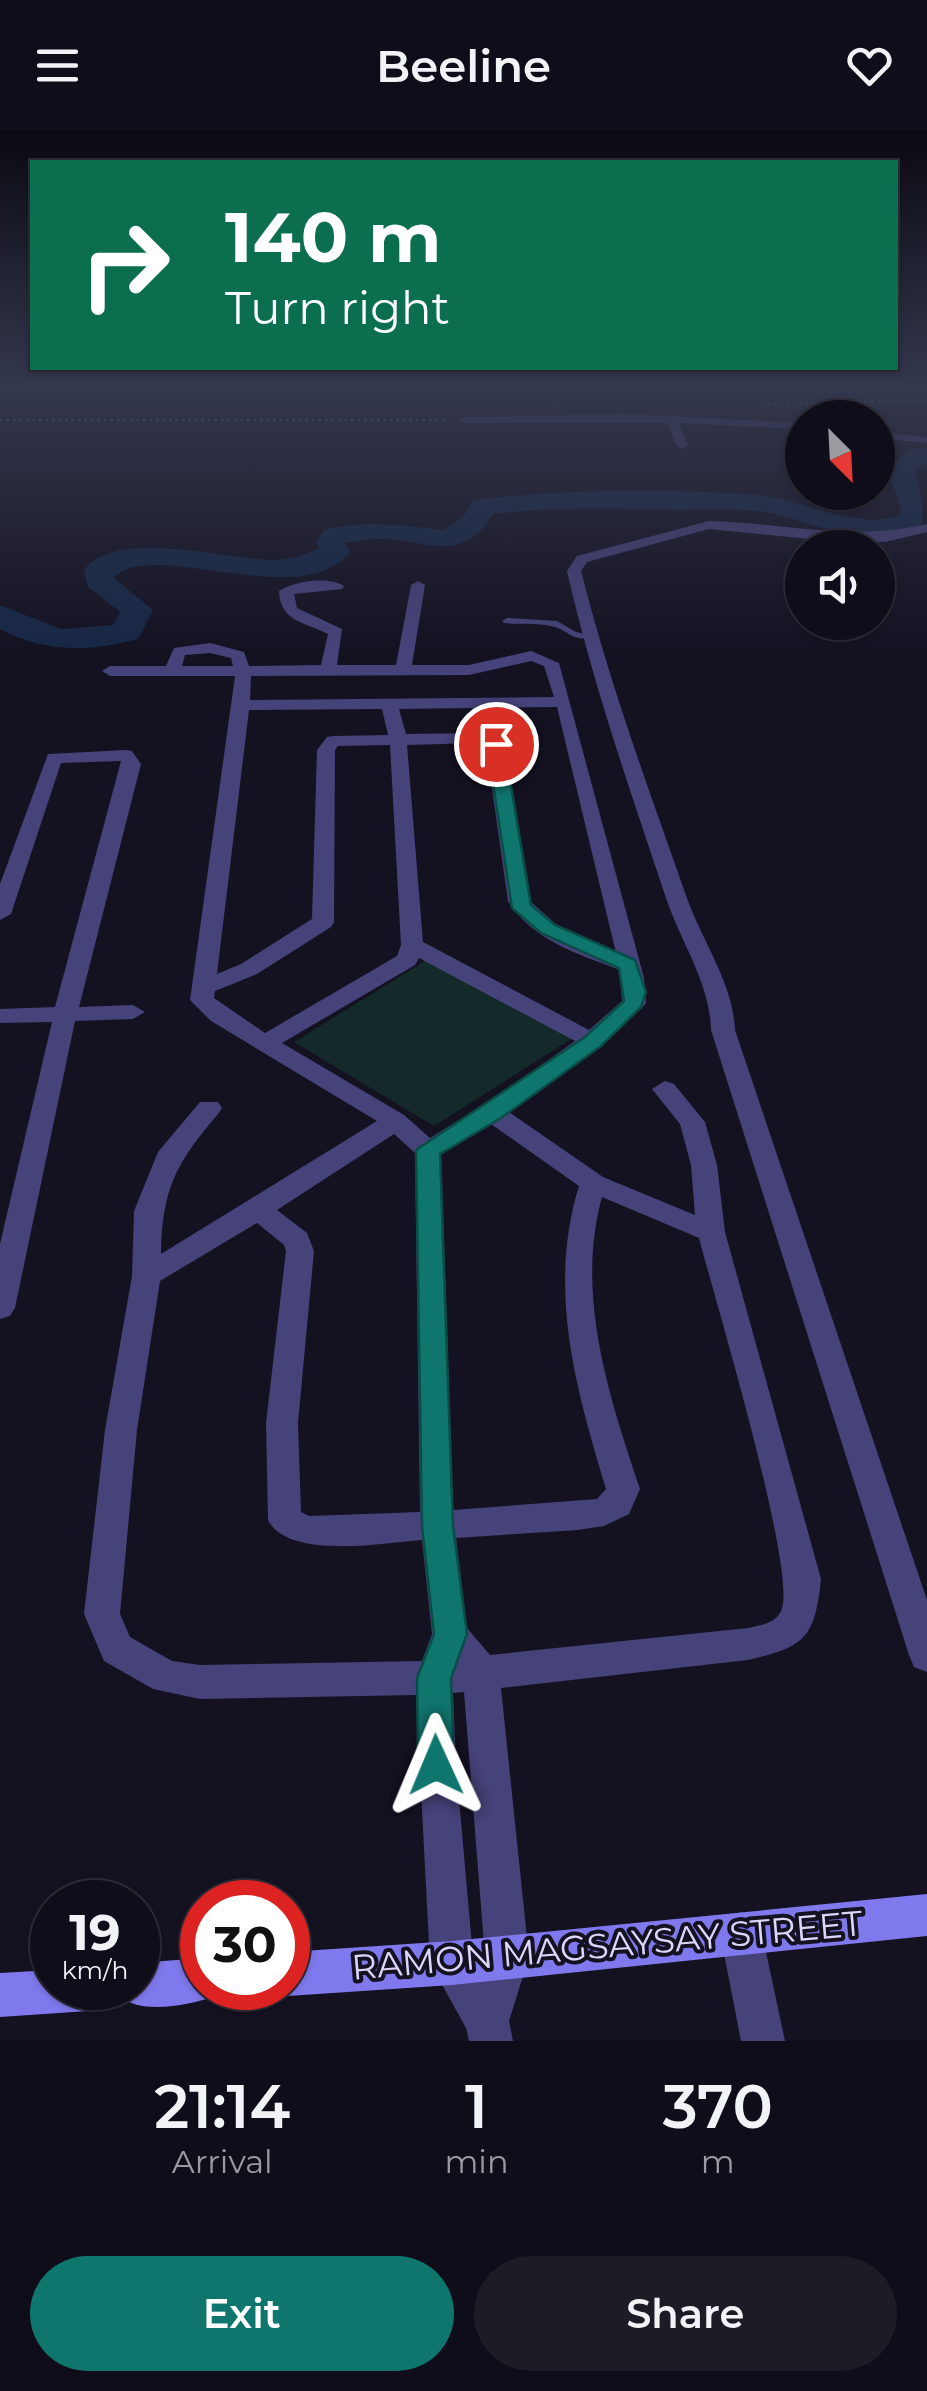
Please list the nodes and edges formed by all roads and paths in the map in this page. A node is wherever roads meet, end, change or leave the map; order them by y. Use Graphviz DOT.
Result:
graph roads {
  1 [pos="927,528"];
  2 [pos="785,531"];
  3 [pos="895,536"];
  4 [pos="895,538"];
  5 [pos="927,540"];
  6 [pos="418,585"];
  7 [pos="337,586"];
  8 [pos="508,620"];
  9 [pos="589,636"];
  10 [pos="328,669"];
  11 [pos="403,669"];
  12 [pos="243,670"];
  13 [pos="110,671"];
  14 [pos="564,702"];
  15 [pos="239,704"];
  16 [pos="389,704"];
  17 [pos="398,738"];
  18 [pos="0,914"];
  19 [pos="412,945"];
  20 [pos="628,965"];
  21 [pos="203,988"];
  22 [pos="133,1012"];
  23 [pos="64,1014"];
  24 [pos="0,1016"];
  25 [pos="593,1041"];
  26 [pos="266,1043"];
  27 [pos="665,1089"];
  28 [pos="209,1108"];
  29 [pos="493,1112"];
  30 [pos="395,1121"];
  31 [pos="428,1150"];
  32 [pos="594,1183"];
  33 [pos="258,1210"];
  34 [pos="710,1232"];
  35 [pos="146,1276"];
  36 [pos="0,1308"];
  37 [pos="437,1526"];
  38 [pos="450,1634"];
  39 [pos="927,1655"];
  40 [pos="481,1672"];
  41 [pos="434,1678"];
  42 [pos="927,1915"];
  43 [pos="741,1934"];
  44 [pos="507,1956"];
  45 [pos="452,1963"];
  46 [pos="310,1973"];
  47 [pos="30,1993"];
  48 [pos="0,1995"];
  49 [pos="489,2031"];
  50 [pos="763,2041"];
  1 -- 3 [label="street"];
  2 -- 9 [label="street"];
  4 -- 5 [label="street"];
  6 -- 11 [label="street"];
  7 -- 10 [label="street"];
  8 -- 9 [label="lane"];
  9 -- 39 [label="street"];
  10 -- 11 [label="street"];
  10 -- 12 [label="street"];
  11 -- 14 [label="street"];
  12 -- 13 [label="street"];
  12 -- 15 [label="street"];
  14 -- 16 [label="street"];
  14 -- 20 [label="street"];
  15 -- 16 [label="street"];
  15 -- 21 [label="street"];
  16 -- 17 [label="street"];
  17 -- 19 [label="street"];
  17 -- 20 [label="street"];
  17 -- 21 [label="street"];
  18 -- 23 [label="street"];
  19 -- 25 [label="street"];
  19 -- 26 [label="street"];
  20 -- 25 [label="street"];
  21 -- 26 [label="street"];
  22 -- 23 [label="street"];
  23 -- 24 [label="street"];
  23 -- 36 [label="street"];
  25 -- 29 [label="street"];
  26 -- 30 [label="street"];
  27 -- 34 [label="street"];
  28 -- 35 [label="street"];
  29 -- 31 [label="street"];
  29 -- 32 [label="street"];
  30 -- 31 [label="street"];
  30 -- 33 [label="street"];
  31 -- 37 [label="street"];
  32 -- 34 [label="street"];
  32 -- 37 [label="street"];
  33 -- 35 [label="street"];
  33 -- 37 [label="street"];
  34 -- 40 [label="street"];
  35 -- 41 [label="street"];
  37 -- 38 [label="street"];
  38 -- 40 [label="street"];
  38 -- 41 [label="street"];
  40 -- 41 [label="street"];
  40 -- 44 [label="street"];
  41 -- 45 [label="street"];
  42 -- 43 [label="main road, RAMON MAGSAYSAY STREET"];
  43 -- 44 [label="main road, RAMON MAGSAYSAY STREET"];
  43 -- 50 [label="street"];
  44 -- 45 [label="main road, RAMON MAGSAYSAY STREET"];
  44 -- 49 [label="street"];
  45 -- 46 [label="main road, RAMON MAGSAYSAY STREET"];
  45 -- 49 [label="street"];
  47 -- 48 [label="main road"];
}
